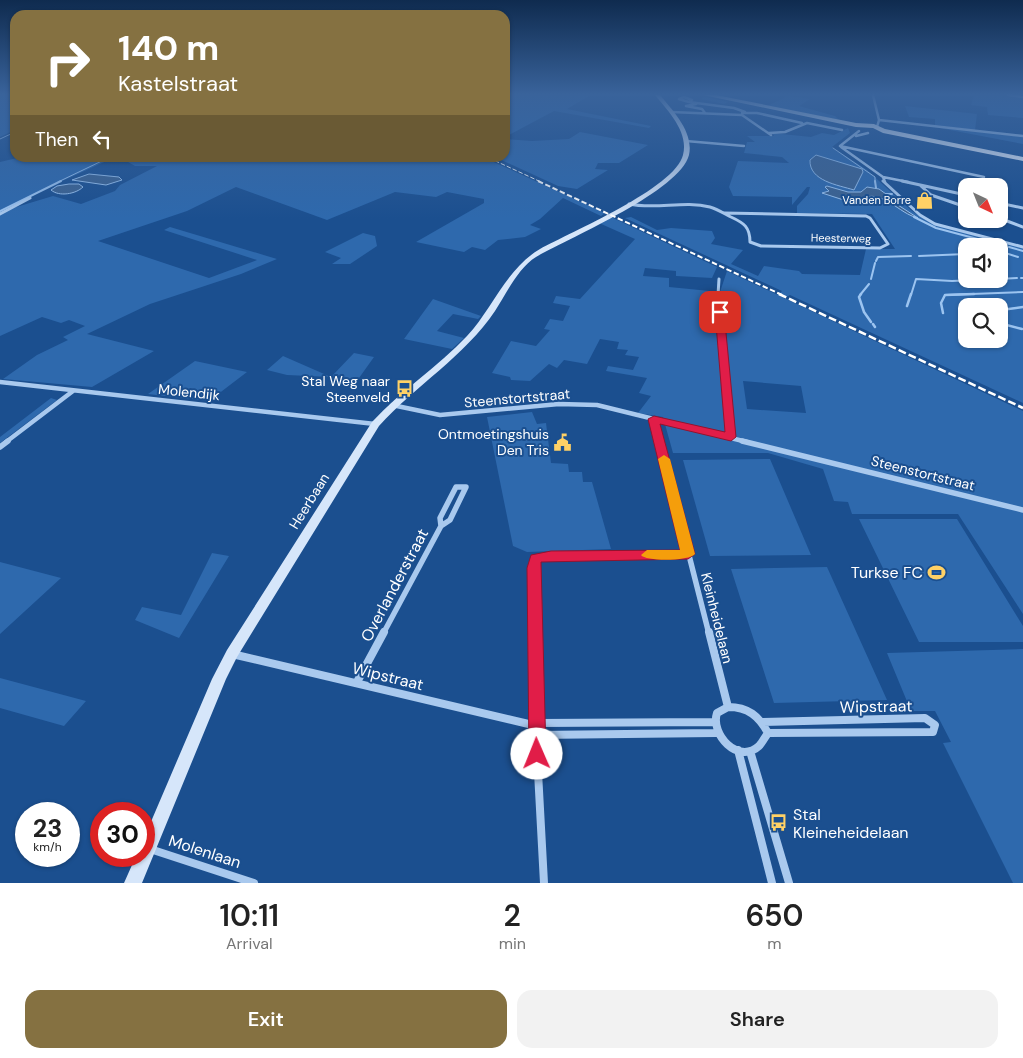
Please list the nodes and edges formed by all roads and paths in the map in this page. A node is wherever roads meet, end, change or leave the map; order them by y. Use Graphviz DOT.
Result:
graph roads {
  1 [pos="685,136"];
  2 [pos="854,136"];
  3 [pos="912,136"];
  4 [pos="850,138"];
  5 [pos="686,141"];
  6 [pos="744,146"];
  7 [pos="840,146"];
  8 [pos="1023,158"];
  9 [pos="882,177"];
  10 [pos="984,177"];
  11 [pos="920,185"];
  12 [pos="958,193"];
  13 [pos="30,198"];
  14 [pos="630,204"];
  15 [pos="958,204"];
  16 [pos="1008,205"];
  17 [pos="1023,208"];
  18 [pos="724,213"];
  19 [pos="0,214"];
  20 [pos="1008,221"];
  21 [pos="1023,227"];
  22 [pos="1023,247"];
  23 [pos="719,279"];
  24 [pos="0,382"];
  25 [pos="73,391"];
  26 [pos="391,405"];
  27 [pos="654,419"];
  28 [pos="375,424"];
  29 [pos="731,437"];
  30 [pos="0,447"];
  31 [pos="1023,510"];
  32 [pos="441,526"];
  33 [pos="688,554"];
  34 [pos="232,654"];
  35 [pos="356,682"];
  36 [pos="728,707"];
  37 [pos="714,722"];
  38 [pos="763,722"];
  39 [pos="538,725"];
  40 [pos="768,732"];
  41 [pos="716,733"];
  42 [pos="536,735"];
  43 [pos="738,750"];
  44 [pos="750,751"];
  45 [pos="155,831"];
  46 [pos="155,850"];
  47 [pos="140,867"];
  48 [pos="133,883"];
  49 [pos="254,883"];
  50 [pos="544,883"];
  51 [pos="772,883"];
  52 [pos="789,883"];
  1 -- 5 [label="street"];
  2 -- 4 [label="street"];
  3 -- 8 [label="main road"];
  4 -- 7 [label="street"];
  5 -- 6 [label="street"];
  5 -- 14 [label="street, Heerbaan"];
  7 -- 9 [label="street"];
  7 -- 10 [label="street"];
  9 -- 11 [label="street"];
  9 -- 22 [label="street"];
  11 -- 12 [label="street"];
  11 -- 15 [label="street"];
  13 -- 19 [label="street"];
  14 -- 18 [label="street, Heesterweg"];
  14 -- 26 [label="street, Heerbaan"];
  16 -- 17 [label="street"];
  18 -- 18 [label="street, Heesterweg"];
  20 -- 21 [label="street"];
  23 -- 29 [label="street"];
  24 -- 25 [label="street, Molendijk"];
  25 -- 28 [label="street, Molendijk"];
  25 -- 30 [label="street"];
  26 -- 27 [label="street, Steenstortstraat"];
  26 -- 28 [label="street, Heerbaan"];
  27 -- 29 [label="street, Steenstortstraat"];
  27 -- 33 [label="street, Kleinheidelaan"];
  28 -- 34 [label="street, Heerbaan"];
  29 -- 31 [label="street, Steenstortstraat"];
  32 -- 32 [label="street, Overlanderstraat"];
  32 -- 35 [label="street, Overlanderstraat"];
  33 -- 36 [label="street, Kleinheidelaan"];
  33 -- 39 [label="street"];
  34 -- 35 [label="street, Wipstraat"];
  34 -- 45 [label="street, Heerbaan"];
  35 -- 39 [label="street, Wipstraat"];
  36 -- 37 [label="street"];
  36 -- 38 [label="street"];
  37 -- 39 [label="street, Wipstraat"];
  37 -- 41 [label="street"];
  38 -- 40 [label="street"];
  38 -- 40 [label="street, Wipstraat"];
  39 -- 42 [label="street"];
  40 -- 44 [label="street"];
  41 -- 42 [label="street"];
  41 -- 43 [label="street"];
  42 -- 50 [label="street"];
  43 -- 44 [label="street"];
  43 -- 51 [label="street"];
  44 -- 52 [label="street"];
  46 -- 49 [label="street, Molenlaan"];
  47 -- 48 [label="street, Heerbaan"];
}
